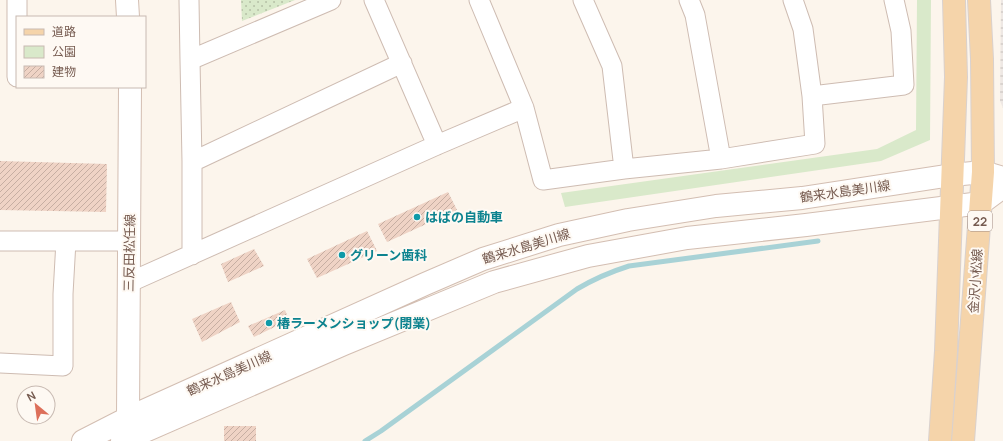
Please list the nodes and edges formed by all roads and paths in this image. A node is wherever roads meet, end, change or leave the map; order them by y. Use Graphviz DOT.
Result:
graph roads {
  1 [pos="17,0"];
  2 [pos="127,0"];
  3 [pos="189,0"];
  4 [pos="331,0"];
  5 [pos="374,0"];
  6 [pos="479,0"];
  7 [pos="583,0"];
  8 [pos="689,0"];
  9 [pos="794,0"];
  10 [pos="894,0"];
  11 [pos="954,0"];
  12 [pos="979,0"];
  13 [pos="17,16"];
  14 [pos="128,16"];
  15 [pos="190,60"];
  16 [pos="402,63"];
  17 [pos="0,77"];
  18 [pos="16,77"];
  19 [pos="130,88"];
  20 [pos="812,96"];
  21 [pos="524,108"];
  22 [pos="437,145"];
  23 [pos="721,159"];
  24 [pos="192,162"];
  25 [pos="624,169"];
  26 [pos="952,175"];
  27 [pos="993,175"];
  28 [pos="1003,187"];
  29 [pos="981,203"];
  30 [pos="952,206"];
  31 [pos="0,241"];
  32 [pos="66,241"];
  33 [pos="129,241"];
  34 [pos="192,254"];
  35 [pos="128,283"];
  36 [pos="0,363"];
  37 [pos="128,434"];
  38 [pos="83,441"];
  39 [pos="940,441"];
  40 [pos="963,441"];
  1 -- 13 [label="street"];
  2 -- 14 [label="main road"];
  3 -- 15 [label="street"];
  4 -- 15 [label="street"];
  5 -- 16 [label="street"];
  6 -- 21 [label="street"];
  7 -- 25 [label="street"];
  8 -- 23 [label="street"];
  9 -- 20 [label="street"];
  10 -- 20 [label="street"];
  11 -- 26 [label="main road, 金沢小松線 / 22"];
  12 -- 27 [label="main road, 金沢小松線 / 22"];
  15 -- 24 [label="street"];
  16 -- 22 [label="street"];
  16 -- 24 [label="street"];
  17 -- 18 [label="street"];
  19 -- 33 [label="main road, 三反田松任線"];
  20 -- 23 [label="street"];
  21 -- 22 [label="street"];
  21 -- 25 [label="street"];
  22 -- 34 [label="street"];
  23 -- 25 [label="street"];
  24 -- 34 [label="street"];
  26 -- 27 [label="main road, 鶴来水島美川線"];
  26 -- 30 [label="main road, 金沢小松線 / 22"];
  26 -- 37 [label="main road, 鶴来水島美川線"];
  27 -- 29 [label="main road, 金沢小松線 / 22"];
  28 -- 29 [label="main road"];
  29 -- 30 [label="main road, 鶴来水島美川線"];
  29 -- 40 [label="main road, 金沢小松線 / 22"];
  30 -- 37 [label="main road, 鶴来水島美川線"];
  30 -- 39 [label="main road, 金沢小松線 / 22"];
  31 -- 32 [label="street"];
  32 -- 33 [label="street"];
  32 -- 36 [label="street"];
  33 -- 35 [label="main road, 三反田松任線"];
  34 -- 35 [label="street"];
  35 -- 37 [label="main road, 三反田松任線"];
  37 -- 38 [label="main road, 鶴来水島美川線"];
}
